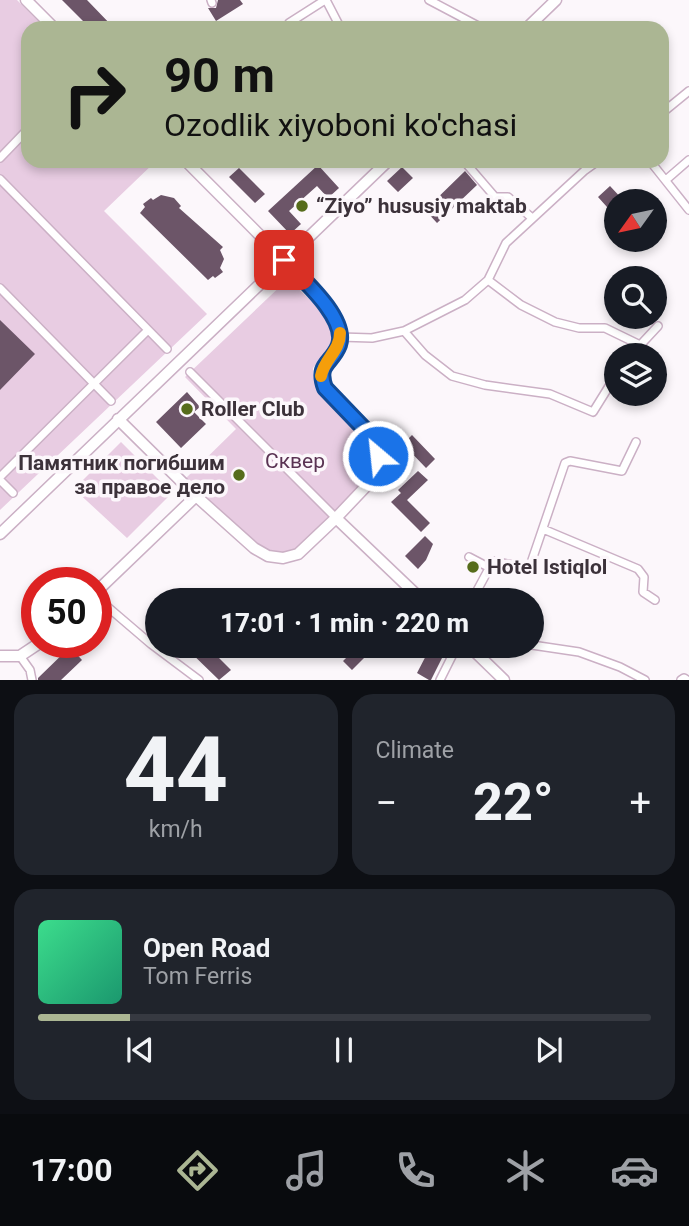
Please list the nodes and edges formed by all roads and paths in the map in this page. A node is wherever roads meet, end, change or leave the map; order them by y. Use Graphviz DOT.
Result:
graph roads {
  1 [pos="26,0"];
  2 [pos="325,0"];
  3 [pos="429,0"];
  4 [pos="556,0"];
  5 [pos="47,21"];
  6 [pos="292,21"];
  7 [pos="337,21"];
  8 [pos="469,21"];
  9 [pos="534,21"];
  10 [pos="689,90"];
  11 [pos="669,107"];
  12 [pos="21,136"];
  13 [pos="0,158"];
  14 [pos="689,160"];
  15 [pos="193,168"];
  16 [pos="381,168"];
  17 [pos="470,168"];
  18 [pos="590,168"];
  19 [pos="657,168"];
  20 [pos="0,179"];
  21 [pos="667,179"];
  22 [pos="689,209"];
  23 [pos="532,218"];
  24 [pos="284,260"];
  25 [pos="488,280"];
  26 [pos="0,288"];
  27 [pos="655,329"];
  28 [pos="148,330"];
  29 [pos="404,331"];
  30 [pos="340,337"];
  31 [pos="636,343"];
  32 [pos="642,343"];
  33 [pos="167,349"];
  34 [pos="190,372"];
  35 [pos="93,383"];
  36 [pos="604,394"];
  37 [pos="111,401"];
  38 [pos="118,419"];
  39 [pos="636,442"];
  40 [pos="0,478"];
  41 [pos="13,493"];
  42 [pos="196,496"];
  43 [pos="336,519"];
  44 [pos="543,528"];
  45 [pos="0,534"];
  46 [pos="469,557"];
  47 [pos="489,568"];
  48 [pos="112,579"];
  49 [pos="409,588"];
  50 [pos="478,588"];
  51 [pos="655,600"];
  52 [pos="112,609"];
  53 [pos="544,648"];
  54 [pos="0,656"];
  55 [pos="20,656"];
  56 [pos="451,658"];
  57 [pos="484,658"];
  58 [pos="32,680"];
  59 [pos="199,680"];
  60 [pos="440,680"];
  61 [pos="505,680"];
  62 [pos="645,680"];
  63 [pos="681,680"];
  64 [pos="687,680"];
  1 -- 5 [label="main road"];
  2 -- 6 [label="street"];
  2 -- 7 [label="street"];
  3 -- 8 [label="street"];
  4 -- 9 [label="main road"];
  10 -- 11 [label="street"];
  12 -- 13 [label="street"];
  14 -- 21 [label="street"];
  15 -- 24 [label="main road"];
  16 -- 24 [label="main road"];
  17 -- 23 [label="street"];
  18 -- 23 [label="street"];
  19 -- 21 [label="street"];
  20 -- 28 [label="street"];
  21 -- 22 [label="street"];
  23 -- 25 [label="street"];
  24 -- 30 [label="main road"];
  24 -- 38 [label="main road"];
  25 -- 29 [label="street"];
  25 -- 31 [label="street"];
  26 -- 35 [label="street"];
  27 -- 32 [label="street"];
  28 -- 33 [label="street"];
  28 -- 35 [label="street"];
  29 -- 30 [label="street"];
  29 -- 36 [label="street"];
  30 -- 43 [label="main road"];
  34 -- 43 [label="street"];
  35 -- 37 [label="street"];
  35 -- 40 [label="street"];
  38 -- 42 [label="main road"];
  38 -- 45 [label="main road"];
  39 -- 44 [label="street"];
  40 -- 41 [label="street"];
  42 -- 43 [label="main road"];
  42 -- 48 [label="main road"];
  43 -- 49 [label="main road"];
  44 -- 47 [label="street"];
  44 -- 51 [label="street"];
  46 -- 47 [label="street"];
  47 -- 50 [label="street"];
  52 -- 59 [label="street"];
  53 -- 62 [label="street"];
  54 -- 55 [label="main road"];
  55 -- 58 [label="street"];
  56 -- 60 [label="street"];
  57 -- 61 [label="main road"];
  63 -- 64 [label="street"];
}
